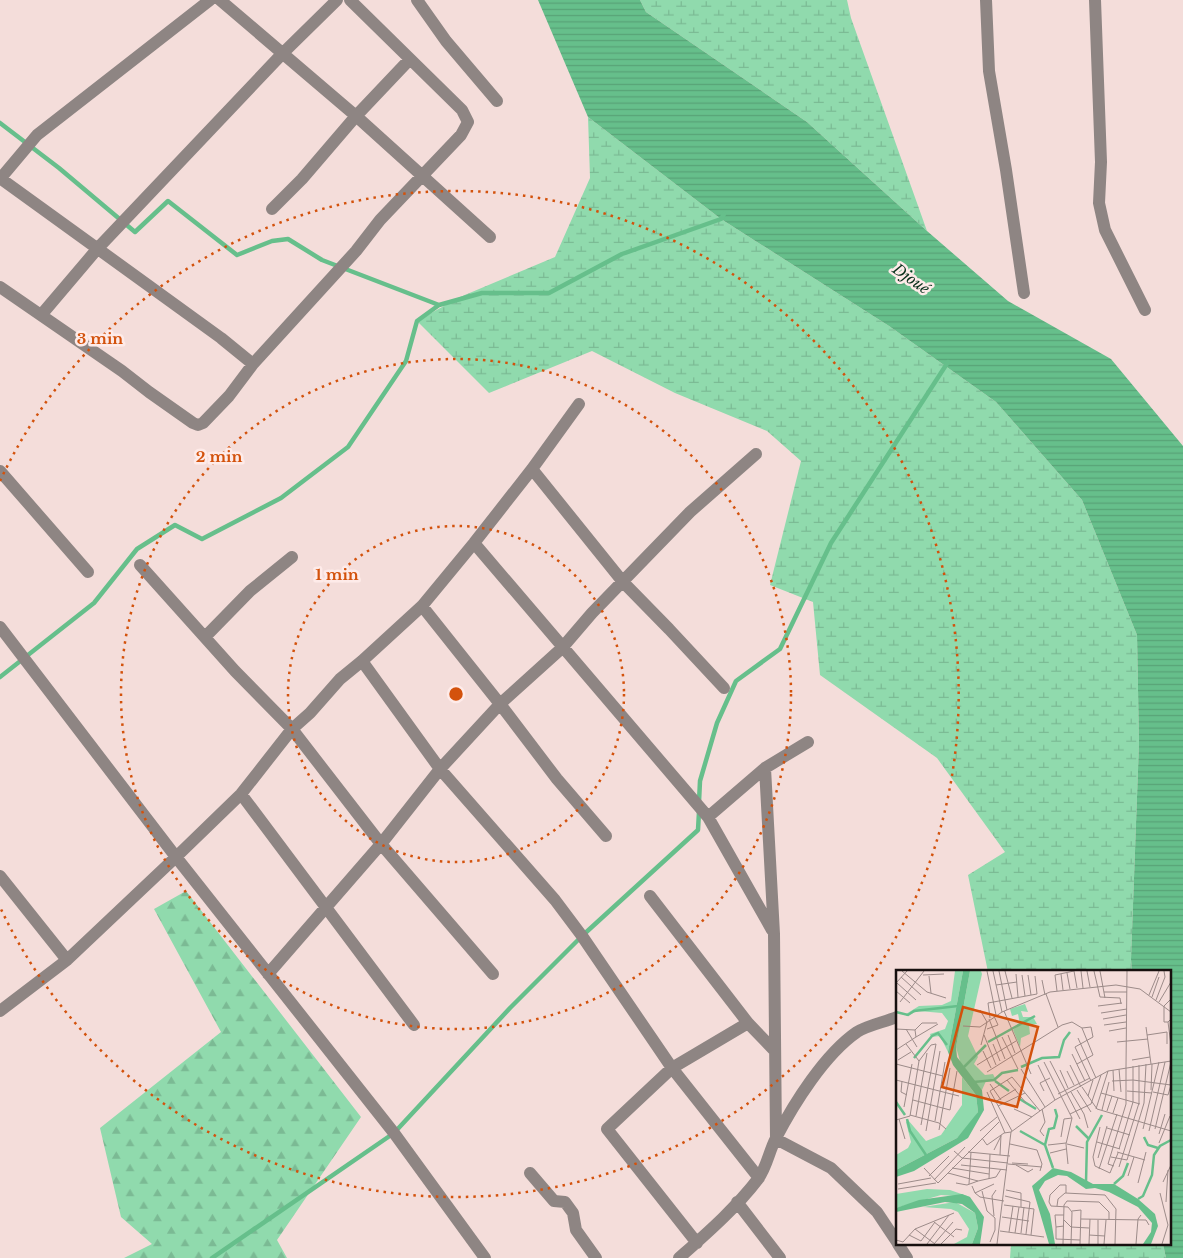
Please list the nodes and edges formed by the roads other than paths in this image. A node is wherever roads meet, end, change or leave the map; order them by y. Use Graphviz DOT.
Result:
graph roads {
  1 [pos="210,0"];
  2 [pos="220,0"];
  3 [pos="337,0"];
  4 [pos="350,0"];
  5 [pos="417,0"];
  6 [pos="986,0"];
  7 [pos="1095,0"];
  8 [pos="282,54"];
  9 [pos="410,59"];
  10 [pos="497,101"];
  11 [pos="356,116"];
  12 [pos="423,176"];
  13 [pos="0,178"];
  14 [pos="272,209"];
  15 [pos="490,237"];
  16 [pos="98,248"];
  17 [pos="0,287"];
  18 [pos="1024,293"];
  19 [pos="1144,310"];
  20 [pos="42,314"];
  21 [pos="253,364"];
  22 [pos="579,404"];
  23 [pos="756,454"];
  24 [pos="532,469"];
  25 [pos="0,471"];
  26 [pos="474,543"];
  27 [pos="292,557"];
  28 [pos="140,565"];
  29 [pos="88,572"];
  30 [pos="623,582"];
  31 [pos="422,606"];
  32 [pos="0,627"];
  33 [pos="205,637"];
  34 [pos="562,648"];
  35 [pos="362,661"];
  36 [pos="724,688"];
  37 [pos="500,704"];
  38 [pos="292,729"];
  39 [pos="808,742"];
  40 [pos="764,768"];
  41 [pos="440,769"];
  42 [pos="241,794"];
  43 [pos="708,817"];
  44 [pos="606,836"];
  45 [pos="381,844"];
  46 [pos="176,857"];
  47 [pos="0,876"];
  48 [pos="650,896"];
  49 [pos="325,907"];
  50 [pos="774,934"];
  51 [pos="67,960"];
  52 [pos="268,974"];
  53 [pos="493,974"];
  54 [pos="0,1011"];
  55 [pos="896,1017"];
  56 [pos="748,1023"];
  57 [pos="414,1025"];
  58 [pos="774,1050"];
  59 [pos="672,1068"];
  60 [pos="776,1139"];
  61 [pos="530,1174"];
  62 [pos="758,1178"];
  63 [pos="737,1202"];
  64 [pos="896,1241"];
  65 [pos="696,1242"];
  66 [pos="899,1246"];
  67 [pos="485,1258"];
  68 [pos="596,1258"];
  69 [pos="679,1258"];
  70 [pos="780,1258"];
  71 [pos="907,1258"];
  1 -- 13 [label="street"];
  2 -- 8 [label="street"];
  3 -- 8 [label="street"];
  4 -- 9 [label="street"];
  5 -- 10 [label="street"];
  6 -- 18 [label="street"];
  7 -- 19 [label="street"];
  8 -- 11 [label="street"];
  8 -- 16 [label="street"];
  9 -- 11 [label="street"];
  9 -- 12 [label="street"];
  11 -- 12 [label="street"];
  11 -- 14 [label="street"];
  12 -- 15 [label="street"];
  12 -- 21 [label="street"];
  13 -- 16 [label="street"];
  16 -- 20 [label="street"];
  16 -- 21 [label="street"];
  17 -- 20 [label="street"];
  20 -- 21 [label="street"];
  22 -- 24 [label="street"];
  23 -- 30 [label="street"];
  24 -- 26 [label="street"];
  24 -- 30 [label="street"];
  25 -- 29 [label="street"];
  26 -- 31 [label="street"];
  26 -- 34 [label="street"];
  27 -- 33 [label="street"];
  28 -- 33 [label="street"];
  30 -- 34 [label="street"];
  30 -- 36 [label="street"];
  31 -- 35 [label="street"];
  31 -- 37 [label="street"];
  32 -- 46 [label="street"];
  33 -- 38 [label="street"];
  34 -- 37 [label="street"];
  34 -- 43 [label="street"];
  35 -- 38 [label="street"];
  35 -- 41 [label="street"];
  37 -- 41 [label="street"];
  37 -- 44 [label="street"];
  38 -- 42 [label="street"];
  38 -- 45 [label="street"];
  39 -- 40 [label="street"];
  40 -- 43 [label="street"];
  40 -- 50 [label="street"];
  41 -- 45 [label="street"];
  41 -- 59 [label="street"];
  42 -- 46 [label="street"];
  42 -- 49 [label="street"];
  43 -- 50 [label="street"];
  45 -- 49 [label="street"];
  45 -- 53 [label="street"];
  46 -- 51 [label="street"];
  46 -- 52 [label="street"];
  47 -- 51 [label="street"];
  48 -- 56 [label="street"];
  49 -- 52 [label="street"];
  49 -- 57 [label="street"];
  50 -- 58 [label="street"];
  51 -- 54 [label="street"];
  52 -- 67 [label="street"];
  55 -- 60 [label="street"];
  56 -- 58 [label="street"];
  56 -- 59 [label="street"];
  58 -- 60 [label="street"];
  59 -- 62 [label="street"];
  59 -- 65 [label="street"];
  60 -- 62 [label="street"];
  60 -- 64 [label="street"];
  61 -- 68 [label="street"];
  62 -- 63 [label="street"];
  63 -- 65 [label="street"];
  63 -- 70 [label="street"];
  65 -- 69 [label="street"];
  66 -- 71 [label="street"];
}
